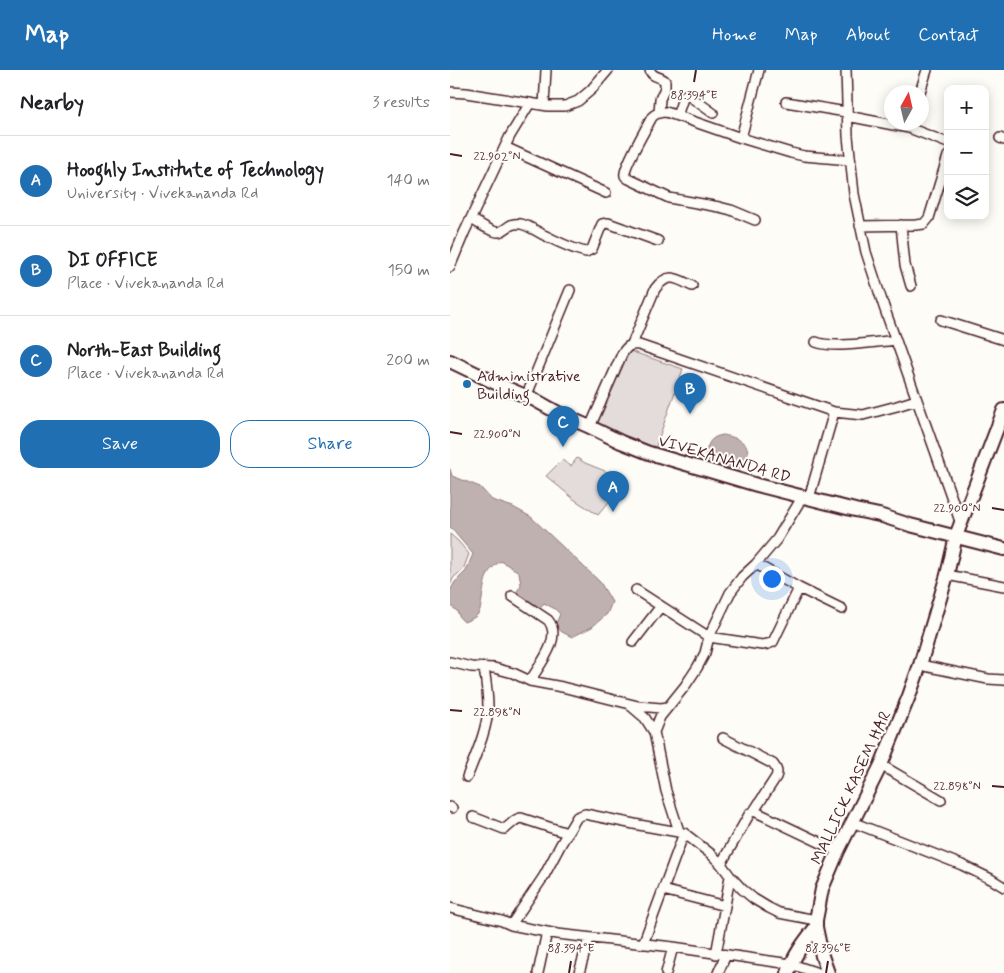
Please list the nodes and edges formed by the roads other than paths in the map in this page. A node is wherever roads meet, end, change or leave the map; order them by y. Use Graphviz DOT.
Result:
graph roads {
  1 [pos="546,70"];
  2 [pos="608,70"];
  3 [pos="650,70"];
  4 [pos="758,70"];
  5 [pos="846,70"];
  6 [pos="927,70"];
  7 [pos="922,85"];
  8 [pos="450,92"];
  9 [pos="786,102"];
  10 [pos="530,103"];
  11 [pos="544,105"];
  12 [pos="659,113"];
  13 [pos="713,113"];
  14 [pos="846,114"];
  15 [pos="677,116"];
  16 [pos="884,121"];
  17 [pos="921,130"];
  18 [pos="741,138"];
  19 [pos="944,141"];
  20 [pos="505,147"];
  21 [pos="850,160"];
  22 [pos="944,169"];
  23 [pos="606,193"];
  24 [pos="471,219"];
  25 [pos="755,220"];
  26 [pos="902,225"];
  27 [pos="860,226"];
  28 [pos="658,241"];
  29 [pos="450,267"];
  30 [pos="692,286"];
  31 [pos="911,286"];
  32 [pos="570,290"];
  33 [pos="940,320"];
  34 [pos="896,340"];
  35 [pos="1004,340"];
  36 [pos="816,342"];
  37 [pos="632,344"];
  38 [pos="450,361"];
  39 [pos="526,396"];
  40 [pos="916,400"];
  41 [pos="1004,410"];
  42 [pos="834,412"];
  43 [pos="590,427"];
  44 [pos="806,497"];
  45 [pos="959,530"];
  46 [pos="1004,549"];
  47 [pos="756,564"];
  48 [pos="947,575"];
  49 [pos="1004,586"];
  50 [pos="799,588"];
  51 [pos="636,590"];
  52 [pos="512,596"];
  53 [pos="662,606"];
  54 [pos="842,609"];
  55 [pos="709,637"];
  56 [pos="633,642"];
  57 [pos="450,662"];
  58 [pos="920,665"];
  59 [pos="484,668"];
  60 [pos="530,680"];
  61 [pos="1004,680"];
  62 [pos="626,704"];
  63 [pos="668,707"];
  64 [pos="654,732"];
  65 [pos="723,738"];
  66 [pos="881,765"];
  67 [pos="467,777"];
  68 [pos="941,800"];
  69 [pos="754,811"];
  70 [pos="473,817"];
  71 [pos="852,822"];
  72 [pos="681,832"];
  73 [pos="567,833"];
  74 [pos="838,851"];
  75 [pos="721,864"];
  76 [pos="730,876"];
  77 [pos="1004,887"];
  78 [pos="663,890"];
  79 [pos="725,906"];
  80 [pos="450,908"];
  81 [pos="816,924"];
  82 [pos="511,925"];
  83 [pos="547,932"];
  84 [pos="589,938"];
  85 [pos="643,944"];
  86 [pos="673,947"];
  87 [pos="716,954"];
  88 [pos="726,955"];
  89 [pos="790,969"];
  90 [pos="538,973"];
  91 [pos="579,973"];
  92 [pos="666,973"];
  93 [pos="718,973"];
  94 [pos="818,973"];
  95 [pos="828,973"];
  1 -- 11 [label="street"];
  2 -- 11 [label="street"];
  3 -- 12 [label="street"];
  4 -- 18 [label="street"];
  5 -- 14 [label="street"];
  6 -- 7 [label="street"];
  8 -- 10 [label="street"];
  9 -- 14 [label="street"];
  10 -- 11 [label="street"];
  10 -- 20 [label="street"];
  12 -- 15 [label="street"];
  12 -- 25 [label="street"];
  13 -- 15 [label="street"];
  14 -- 16 [label="street"];
  14 -- 21 [label="street"];
  15 -- 18 [label="street"];
  17 -- 19 [label="street"];
  18 -- 21 [label="street"];
  20 -- 23 [label="street"];
  20 -- 24 [label="street"];
  21 -- 27 [label="street"];
  22 -- 26 [label="street"];
  24 -- 28 [label="street"];
  24 -- 29 [label="street"];
  26 -- 27 [label="street"];
  26 -- 31 [label="street"];
  27 -- 34 [label="street"];
  30 -- 37 [label="street"];
  32 -- 39 [label="street"];
  33 -- 35 [label="street"];
  34 -- 36 [label="street"];
  34 -- 40 [label="street"];
  37 -- 42 [label="street"];
  37 -- 43 [label="street"];
  38 -- 39 [label="street, VIVEKANANDA RD"];
  39 -- 43 [label="street, VIVEKANANDA RD"];
  40 -- 42 [label="street"];
  40 -- 45 [label="street"];
  41 -- 45 [label="street, MALLICK KASEM HAR"];
  42 -- 44 [label="street"];
  43 -- 44 [label="street, VIVEKANANDA RD"];
  44 -- 45 [label="street, VIVEKANANDA RD"];
  44 -- 47 [label="street"];
  45 -- 46 [label="street, VIVEKANANDA RD"];
  45 -- 48 [label="street, MALLICK KASEM HAR"];
  47 -- 50 [label="street"];
  47 -- 55 [label="street"];
  48 -- 49 [label="street"];
  48 -- 58 [label="street, MALLICK KASEM HAR"];
  50 -- 54 [label="street"];
  50 -- 55 [label="street"];
  51 -- 53 [label="street"];
  52 -- 60 [label="street"];
  53 -- 55 [label="street"];
  53 -- 56 [label="street"];
  55 -- 63 [label="street"];
  57 -- 59 [label="street"];
  58 -- 61 [label="street"];
  58 -- 66 [label="street, MALLICK KASEM HAR"];
  59 -- 60 [label="street"];
  59 -- 67 [label="street"];
  60 -- 62 [label="street"];
  62 -- 63 [label="street"];
  62 -- 64 [label="street"];
  63 -- 64 [label="street"];
  64 -- 72 [label="street"];
  65 -- 69 [label="street"];
  66 -- 68 [label="street"];
  66 -- 71 [label="street, MALLICK KASEM HAR"];
  69 -- 74 [label="street"];
  69 -- 75 [label="street"];
  70 -- 73 [label="street"];
  71 -- 74 [label="street, MALLICK KASEM HAR"];
  71 -- 77 [label="street"];
  72 -- 73 [label="street"];
  72 -- 75 [label="street"];
  72 -- 78 [label="street"];
  73 -- 82 [label="street"];
  74 -- 81 [label="street, MALLICK KASEM HAR"];
  75 -- 76 [label="street"];
  76 -- 79 [label="street"];
  76 -- 81 [label="street"];
  78 -- 79 [label="street"];
  78 -- 85 [label="street"];
  79 -- 87 [label="street"];
  80 -- 82 [label="street"];
  81 -- 89 [label="street"];
  81 -- 95 [label="street"];
  82 -- 83 [label="street"];
  83 -- 84 [label="street"];
  83 -- 90 [label="street"];
  84 -- 85 [label="street"];
  84 -- 91 [label="street"];
  85 -- 86 [label="street"];
  86 -- 87 [label="street"];
  86 -- 92 [label="street"];
  87 -- 88 [label="street"];
  88 -- 89 [label="street"];
  88 -- 93 [label="street"];
  89 -- 94 [label="street"];
}
